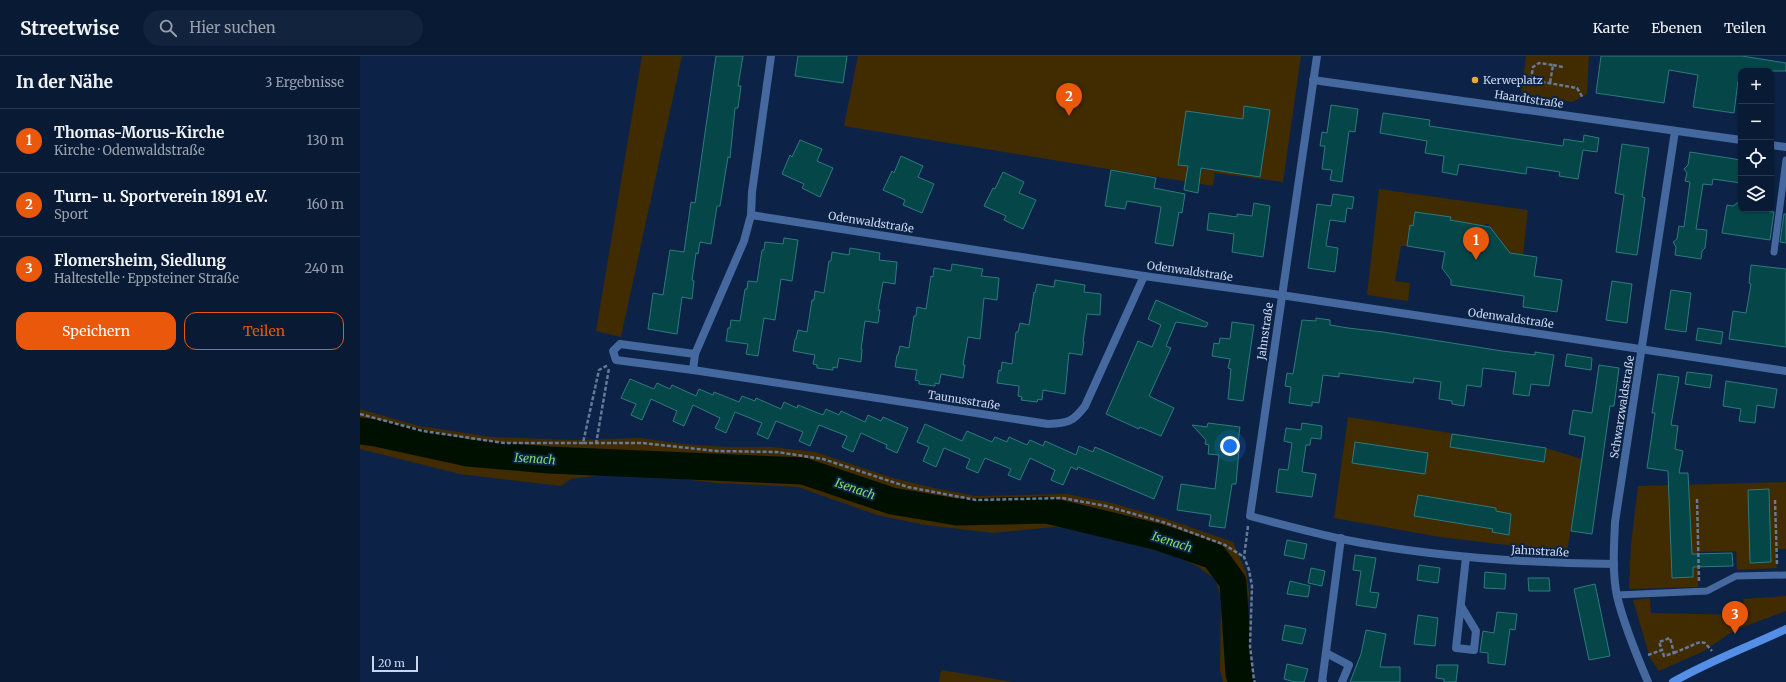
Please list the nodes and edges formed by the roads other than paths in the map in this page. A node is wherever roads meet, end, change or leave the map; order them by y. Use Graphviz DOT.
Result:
graph roads {
  1 [pos="771,56"];
  2 [pos="1317,56"];
  3 [pos="1313,80"];
  4 [pos="1675,131"];
  5 [pos="1738,140"];
  6 [pos="1774,145"];
  7 [pos="1786,147"];
  8 [pos="1786,160"];
  9 [pos="751,215"];
  10 [pos="1774,252"];
  11 [pos="1144,276"];
  12 [pos="1281,295"];
  13 [pos="1642,349"];
  14 [pos="694,354"];
  15 [pos="693,370"];
  16 [pos="1786,371"];
  17 [pos="1341,538"];
  18 [pos="1466,557"];
  19 [pos="1614,564"];
  20 [pos="1786,575"];
  21 [pos="1617,595"];
  22 [pos="1461,606"];
  23 [pos="1786,629"];
  24 [pos="1326,653"];
  25 [pos="1323,682"];
  26 [pos="1342,682"];
  27 [pos="1648,682"];
  28 [pos="1673,682"];
  1 -- 9 [label="street"];
  2 -- 3 [label="street, Jahnstraße"];
  3 -- 4 [label="street, Haardtstraße"];
  3 -- 12 [label="street, Jahnstraße"];
  4 -- 5 [label="street, Haardtstraße"];
  4 -- 13 [label="street, Schwarzwaldstraße"];
  6 -- 7 [label="street"];
  8 -- 10 [label="lane"];
  9 -- 11 [label="street, Odenwaldstraße"];
  9 -- 14 [label="street"];
  11 -- 12 [label="street, Odenwaldstraße"];
  11 -- 15 [label="street, Taunusstraße"];
  12 -- 13 [label="street, Odenwaldstraße"];
  12 -- 17 [label="street, Jahnstraße"];
  13 -- 16 [label="street, Odenwaldstraße"];
  13 -- 19 [label="street, Schwarzwaldstraße"];
  14 -- 15 [label="street"];
  14 -- 15 [label="street, Taunusstraße"];
  17 -- 18 [label="street, Jahnstraße"];
  17 -- 24 [label="street"];
  18 -- 19 [label="street, Jahnstraße"];
  18 -- 22 [label="street"];
  19 -- 21 [label="street, Schwarzwaldstraße"];
  20 -- 21 [label="lane"];
  21 -- 27 [label="street, Schwarzwaldstraße"];
  22 -- 22 [label="street"];
  23 -- 28 [label="main road"];
  24 -- 25 [label="street"];
  24 -- 26 [label="street"];
}
